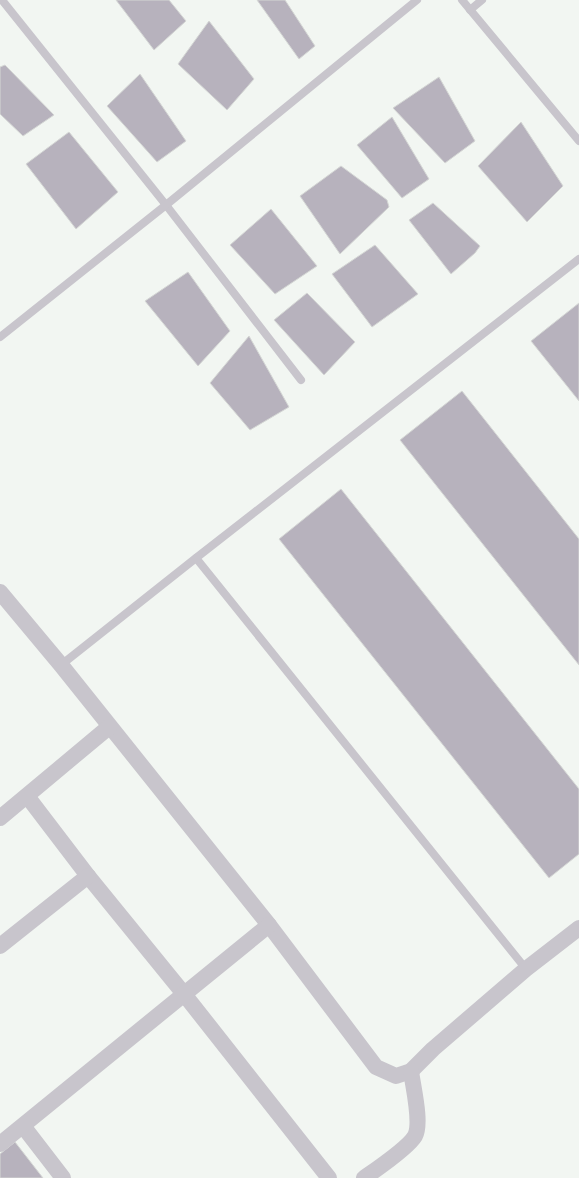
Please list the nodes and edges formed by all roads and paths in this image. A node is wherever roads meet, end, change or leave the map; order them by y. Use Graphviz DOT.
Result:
graph roads {
  1 [pos="2,0"];
  2 [pos="417,0"];
  3 [pos="462,0"];
  4 [pos="482,0"];
  5 [pos="470,10"];
  6 [pos="579,141"];
  7 [pos="166,205"];
  8 [pos="579,259"];
  9 [pos="0,337"];
  10 [pos="301,380"];
  11 [pos="196,558"];
  12 [pos="0,592"];
  13 [pos="61,665"];
  14 [pos="109,727"];
  15 [pos="27,796"];
  16 [pos="0,818"];
  17 [pos="88,876"];
  18 [pos="269,925"];
  19 [pos="579,928"];
  20 [pos="0,946"];
  21 [pos="526,969"];
  22 [pos="184,994"];
  23 [pos="411,1071"];
  24 [pos="23,1126"];
  25 [pos="0,1144"];
  26 [pos="63,1178"];
  27 [pos="329,1178"];
  28 [pos="364,1178"];
  1 -- 7 [label="lane"];
  2 -- 7 [label="lane"];
  3 -- 5 [label="lane"];
  4 -- 5 [label="lane"];
  5 -- 6 [label="lane"];
  7 -- 9 [label="lane"];
  7 -- 10 [label="lane"];
  8 -- 11 [label="lane"];
  11 -- 13 [label="lane"];
  11 -- 21 [label="lane"];
  12 -- 13 [label="street"];
  13 -- 14 [label="street"];
  14 -- 15 [label="street"];
  14 -- 18 [label="street"];
  15 -- 16 [label="street"];
  15 -- 17 [label="street"];
  17 -- 20 [label="street"];
  17 -- 22 [label="street"];
  18 -- 22 [label="street"];
  18 -- 23 [label="street"];
  19 -- 21 [label="street"];
  21 -- 23 [label="street"];
  22 -- 24 [label="street"];
  22 -- 27 [label="street"];
  23 -- 28 [label="street"];
  24 -- 25 [label="street"];
  24 -- 26 [label="street"];
}
